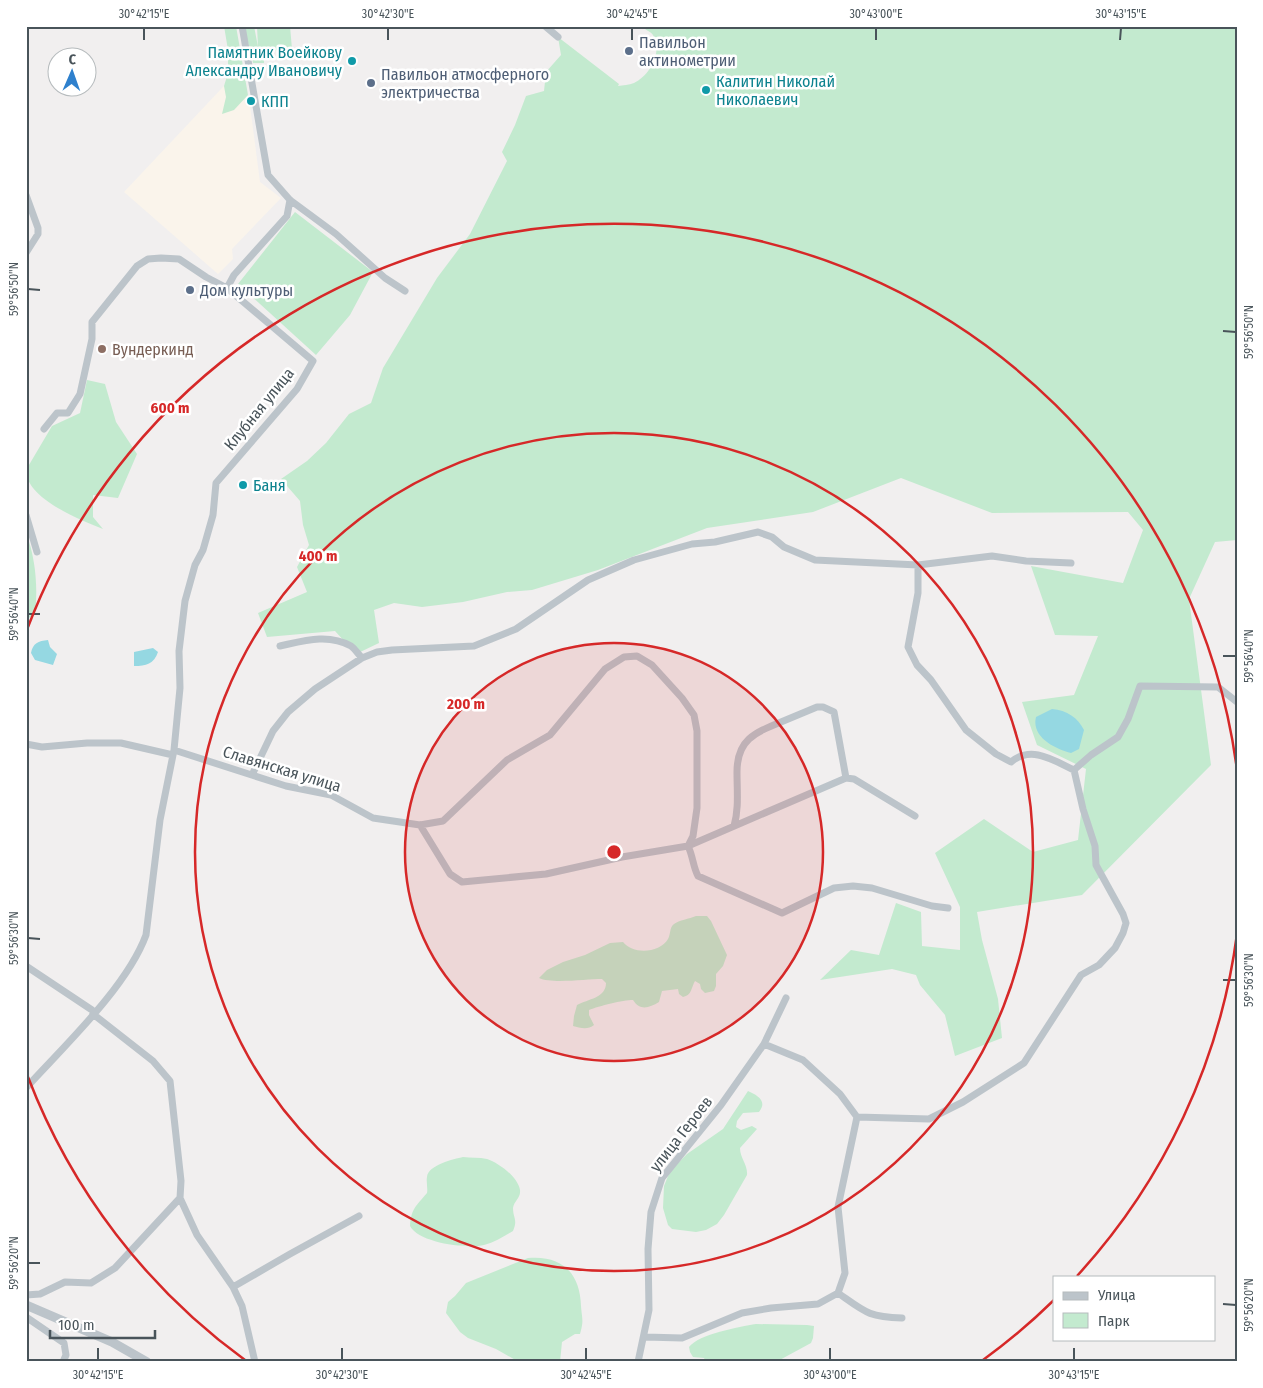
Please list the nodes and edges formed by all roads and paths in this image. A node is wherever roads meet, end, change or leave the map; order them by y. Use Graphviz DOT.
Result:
graph roads {
  1 [pos="242,26"];
  2 [pos="547,28"];
  3 [pos="558,37"];
  4 [pos="26,195"];
  5 [pos="290,200"];
  6 [pos="26,253"];
  7 [pos="227,288"];
  8 [pos="405,291"];
  9 [pos="44,429"];
  10 [pos="26,516"];
  11 [pos="37,552"];
  12 [pos="1071,563"];
  13 [pos="918,565"];
  14 [pos="280,646"];
  15 [pos="362,658"];
  16 [pos="1237,702"];
  17 [pos="26,744"];
  18 [pos="173,753"];
  19 [pos="1074,770"];
  20 [pos="252,775"];
  21 [pos="846,778"];
  22 [pos="915,816"];
  23 [pos="420,825"];
  24 [pos="734,826"];
  25 [pos="688,846"];
  26 [pos="948,908"];
  27 [pos="26,966"];
  28 [pos="786,998"];
  29 [pos="93,1014"];
  30 [pos="764,1044"];
  31 [pos="26,1088"];
  32 [pos="857,1117"];
  33 [pos="180,1198"];
  34 [pos="360,1216"];
  35 [pos="233,1288"];
  36 [pos="838,1293"];
  37 [pos="26,1295"];
  38 [pos="26,1305"];
  39 [pos="26,1317"];
  40 [pos="902,1318"];
  41 [pos="644,1337"];
  42 [pos="65,1358"];
  43 [pos="147,1362"];
  44 [pos="255,1362"];
  45 [pos="638,1362"];
  1 -- 5 [label="street"];
  2 -- 3 [label="street"];
  4 -- 6 [label="street"];
  5 -- 7 [label="street"];
  5 -- 8 [label="street"];
  7 -- 9 [label="street"];
  7 -- 18 [label="street, Клубная улица"];
  10 -- 11 [label="street"];
  12 -- 13 [label="street"];
  13 -- 15 [label="street"];
  13 -- 19 [label="street"];
  14 -- 15 [label="street"];
  15 -- 20 [label="street"];
  16 -- 19 [label="street"];
  17 -- 18 [label="street, Славянская улица"];
  18 -- 20 [label="street, Славянская улица"];
  18 -- 29 [label="street"];
  19 -- 32 [label="street"];
  20 -- 23 [label="street, Славянская улица"];
  21 -- 22 [label="street"];
  21 -- 24 [label="street"];
  21 -- 24 [label="street"];
  23 -- 25 [label="street"];
  23 -- 25 [label="street, Славянская улица"];
  24 -- 25 [label="street"];
  25 -- 26 [label="street"];
  27 -- 29 [label="street"];
  28 -- 30 [label="street, улица Героев"];
  29 -- 31 [label="street"];
  29 -- 33 [label="street"];
  30 -- 32 [label="street"];
  30 -- 41 [label="street, улица Героев"];
  32 -- 36 [label="street"];
  33 -- 35 [label="street"];
  33 -- 37 [label="street"];
  34 -- 35 [label="street"];
  35 -- 44 [label="street"];
  36 -- 40 [label="street"];
  36 -- 41 [label="street"];
  38 -- 43 [label="street"];
  39 -- 42 [label="street"];
  41 -- 45 [label="street, улица Героев"];
}
